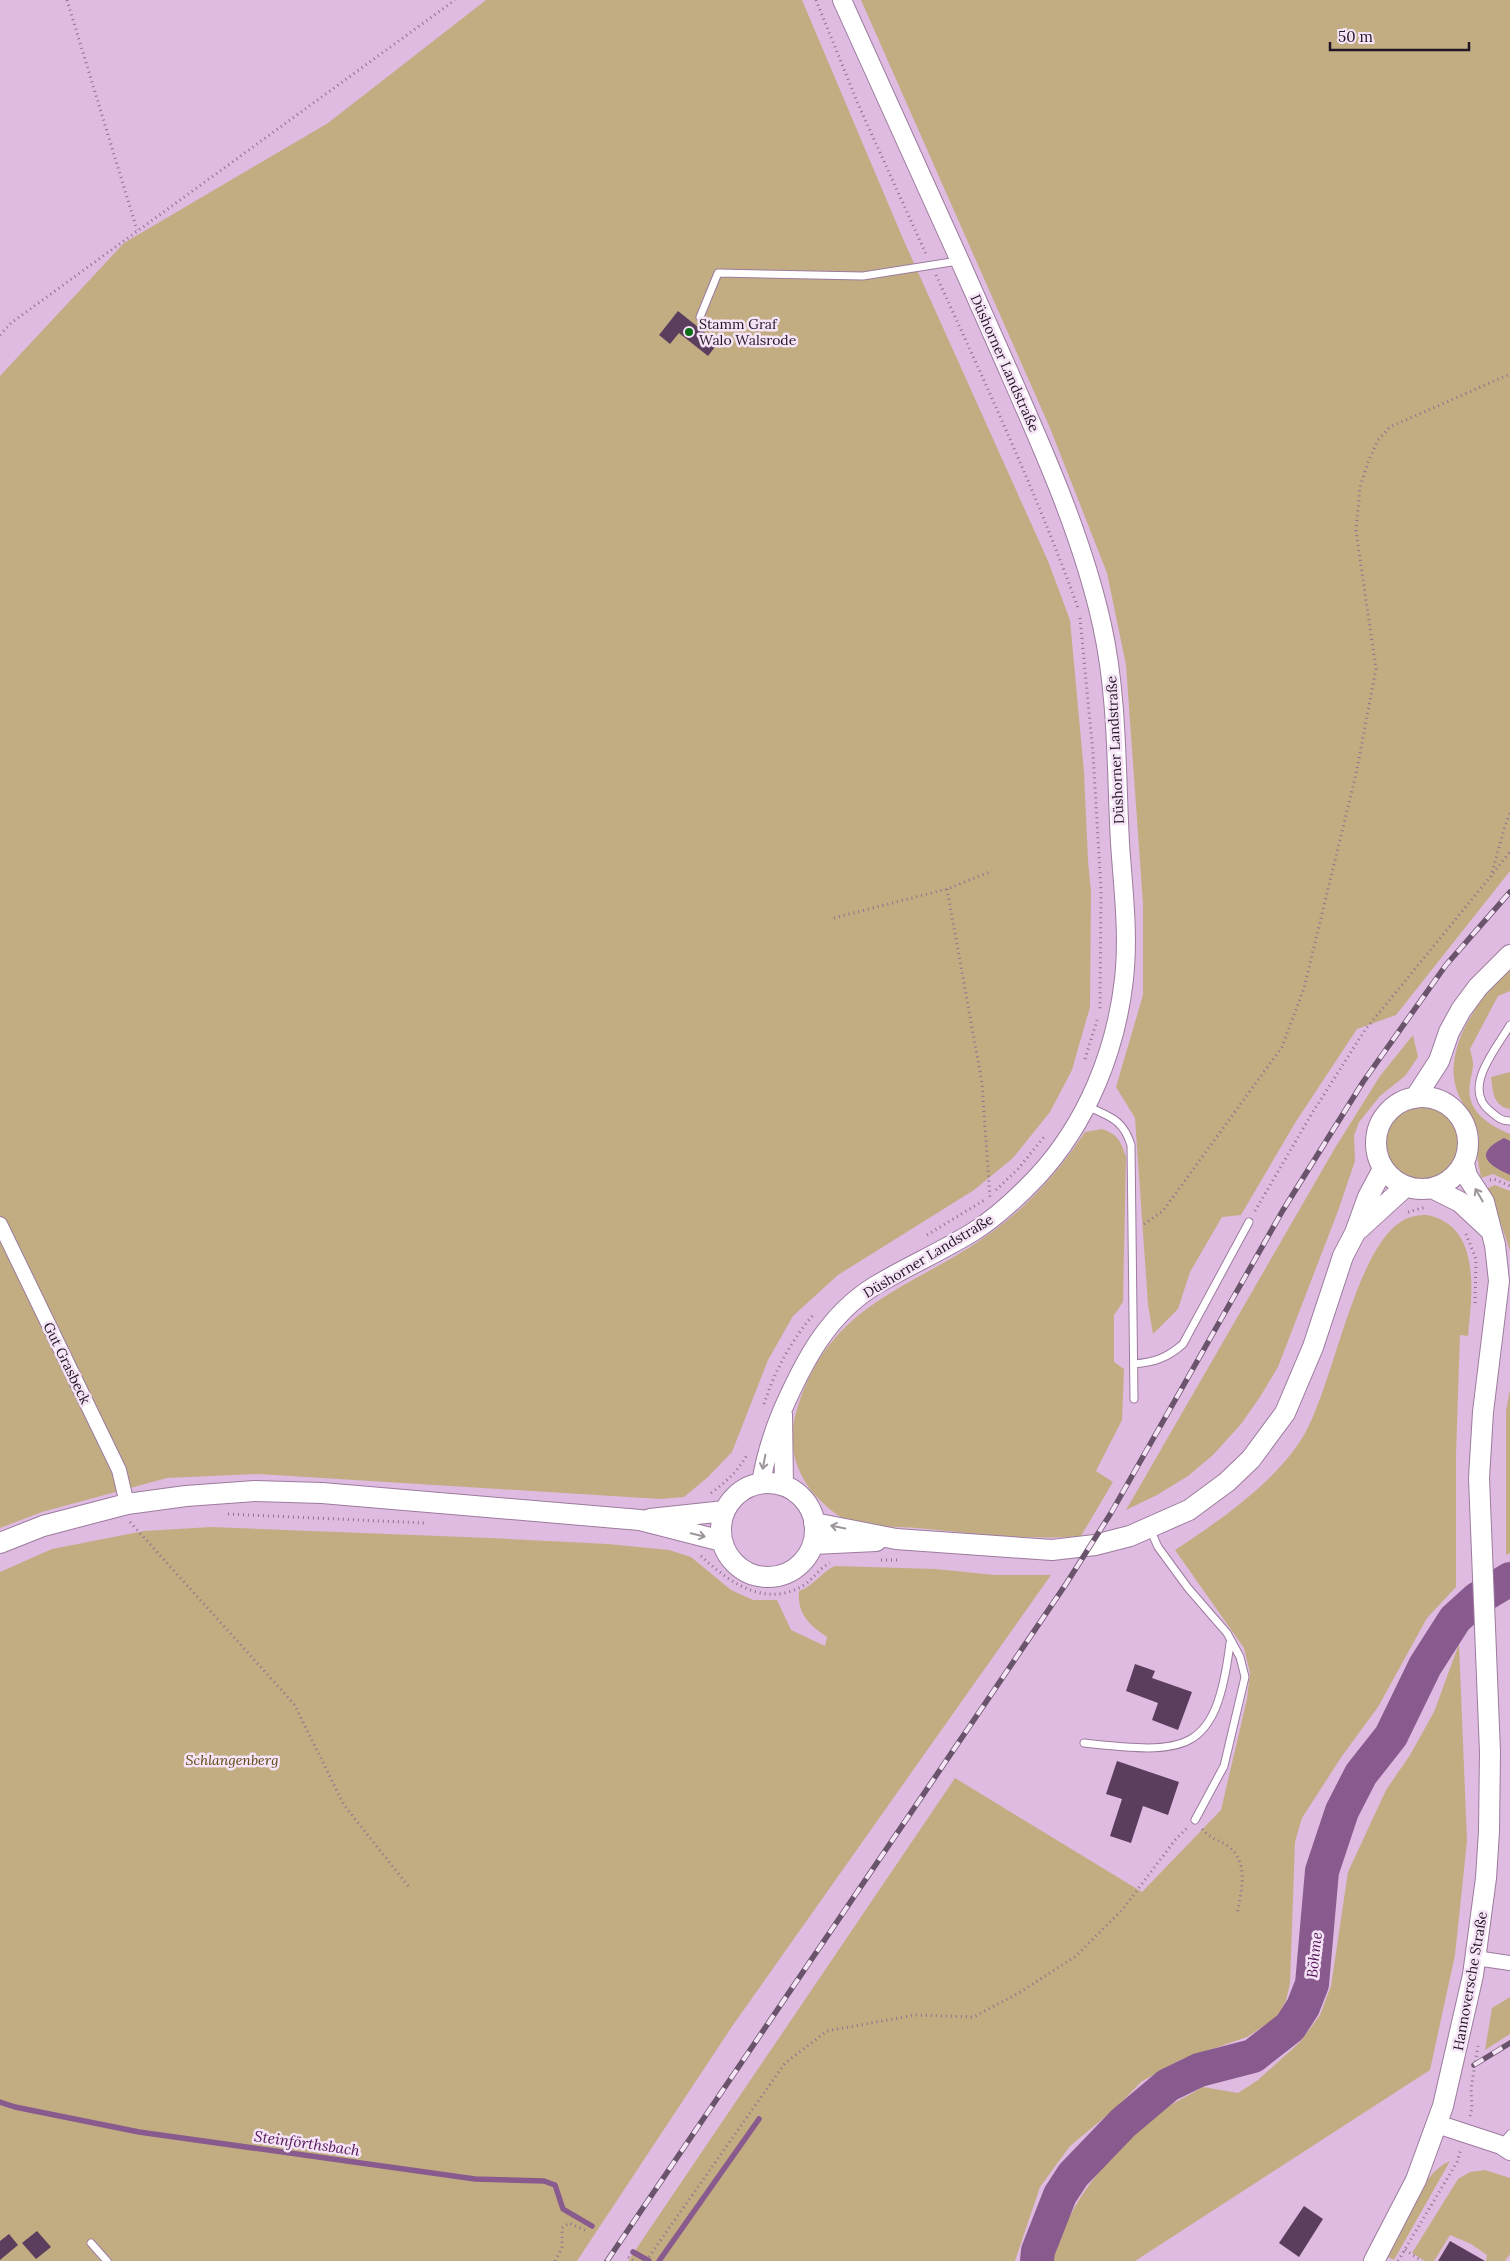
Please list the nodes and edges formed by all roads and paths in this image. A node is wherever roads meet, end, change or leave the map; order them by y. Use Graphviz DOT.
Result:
graph roads {
  1 [pos="67,0"];
  2 [pos="455,0"];
  3 [pos="816,0"];
  4 [pos="842,0"];
  5 [pos="137,230"];
  6 [pos="960,261"];
  7 [pos="932,266"];
  8 [pos="700,317"];
  9 [pos="0,336"];
  10 [pos="1510,374"];
  11 [pos="1510,813"];
  12 [pos="1510,852"];
  13 [pos="992,871"];
  14 [pos="1492,876"];
  15 [pos="947,889"];
  16 [pos="834,918"];
  17 [pos="1510,955"];
  18 [pos="1510,1025"];
  19 [pos="1439,1061"];
  20 [pos="1084,1062"];
  21 [pos="1415,1098"];
  22 [pos="1448,1105"];
  23 [pos="1087,1106"];
  24 [pos="1510,1121"];
  25 [pos="1048,1131"];
  26 [pos="1464,1163"];
  27 [pos="1383,1169"];
  28 [pos="1406,1186"];
  29 [pos="1432,1188"];
  30 [pos="989,1196"];
  31 [pos="996,1215"];
  32 [pos="1249,1222"];
  33 [pos="0,1224"];
  34 [pos="1489,1229"];
  35 [pos="1464,1230"];
  36 [pos="1133,1232"];
  37 [pos="1355,1233"];
  38 [pos="920,1239"];
  39 [pos="1474,1311"];
  40 [pos="816,1312"];
  41 [pos="1134,1364"];
  42 [pos="1134,1399"];
  43 [pos="783,1409"];
  44 [pos="761,1413"];
  45 [pos="748,1453"];
  46 [pos="761,1484"];
  47 [pos="784,1486"];
  48 [pos="725,1511"];
  49 [pos="128,1513"];
  50 [pos="226,1514"];
  51 [pos="700,1514"];
  52 [pos="640,1520"];
  53 [pos="140,1521"];
  54 [pos="432,1523"];
  55 [pos="814,1523"];
  56 [pos="121,1525"];
  57 [pos="1150,1529"];
  58 [pos="699,1536"];
  59 [pos="896,1539"];
  60 [pos="722,1541"];
  61 [pos="0,1543"];
  62 [pos="813,1544"];
  63 [pos="880,1560"];
  64 [pos="899,1560"];
  65 [pos="837,1561"];
  66 [pos="1230,1643"];
  67 [pos="1084,1743"];
  68 [pos="1195,1820"];
  69 [pos="409,1887"];
  70 [pos="1237,1915"];
  71 [pos="1476,1958"];
  72 [pos="1510,1963"];
  73 [pos="1479,2041"];
  74 [pos="1472,2109"];
  75 [pos="1437,2124"];
  76 [pos="1507,2143"];
  77 [pos="1457,2162"];
  78 [pos="586,2230"];
  79 [pos="91,2243"];
  80 [pos="1405,2250"];
  81 [pos="628,2257"];
  82 [pos="107,2261"];
  83 [pos="555,2261"];
  84 [pos="634,2261"];
  85 [pos="646,2261"];
  86 [pos="1374,2261"];
  87 [pos="1398,2261"];
  88 [pos="1422,2261"];
  1 -- 5 [label="path"];
  2 -- 5 [label="path"];
  3 -- 7 [label="path"];
  4 -- 6 [label="street, Düshorner Landstraße"];
  5 -- 9 [label="path"];
  6 -- 7 [label="lane"];
  6 -- 23 [label="street, Düshorner Landstraße"];
  7 -- 8 [label="lane"];
  7 -- 20 [label="path"];
  10 -- 36 [label="path"];
  11 -- 14 [label="path"];
  12 -- 14 [label="path"];
  13 -- 15 [label="path"];
  14 -- 32 [label="path"];
  15 -- 16 [label="path"];
  15 -- 30 [label="path"];
  17 -- 19 [label="main road"];
  18 -- 24 [label="lane"];
  19 -- 21 [label="main road"];
  19 -- 22 [label="main road"];
  21 -- 22 [label="main road"];
  21 -- 27 [label="main road"];
  22 -- 26 [label="main road"];
  23 -- 31 [label="street, Düshorner Landstraße"];
  23 -- 36 [label="lane"];
  25 -- 30 [label="path"];
  26 -- 29 [label="main road"];
  34 -- 26 [label="main road, one-way"];
  27 -- 28 [label="main road"];
  27 -- 37 [label="main road"];
  28 -- 29 [label="main road"];
  28 -- 37 [label="main road"];
  29 -- 34 [label="main road"];
  30 -- 31 [label="path"];
  30 -- 38 [label="path"];
  31 -- 43 [label="street, Düshorner Landstraße"];
  32 -- 41 [label="lane"];
  33 -- 49 [label="street, Gut Grasbeck"];
  34 -- 71 [label="main road, Hannoversche Straße"];
  35 -- 39 [label="path"];
  36 -- 41 [label="lane"];
  37 -- 57 [label="main road"];
  40 -- 44 [label="path"];
  41 -- 42 [label="lane"];
  43 -- 46 [label="street, Düshorner Landstraße, one-way"];
  43 -- 47 [label="street, Düshorner Landstraße"];
  45 -- 51 [label="path"];
  46 -- 47 [label="main road"];
  46 -- 48 [label="main road"];
  47 -- 55 [label="main road"];
  48 -- 51 [label="main road"];
  48 -- 60 [label="main road"];
  49 -- 52 [label="main road"];
  49 -- 53 [label="path"];
  49 -- 56 [label="path"];
  49 -- 61 [label="main road"];
  49 -- 69 [label="path"];
  50 -- 54 [label="path"];
  51 -- 52 [label="main road"];
  52 -- 58 [label="main road, one-way"];
  59 -- 55 [label="main road, one-way"];
  55 -- 62 [label="main road"];
  57 -- 59 [label="main road"];
  57 -- 66 [label="lane"];
  58 -- 60 [label="main road"];
  58 -- 65 [label="path"];
  59 -- 62 [label="main road"];
  60 -- 62 [label="main road"];
  63 -- 64 [label="path"];
  66 -- 67 [label="lane"];
  66 -- 68 [label="lane"];
  68 -- 70 [label="path"];
  68 -- 85 [label="path"];
  71 -- 72 [label="street"];
  71 -- 75 [label="main road, Hannoversche Straße"];
  73 -- 74 [label="path"];
  75 -- 76 [label="street"];
  75 -- 86 [label="main road, Hannoversche Straße"];
  77 -- 80 [label="path"];
  78 -- 83 [label="path"];
  79 -- 82 [label="lane"];
  80 -- 87 [label="path"];
  80 -- 88 [label="path"];
  81 -- 84 [label="path"];
}
